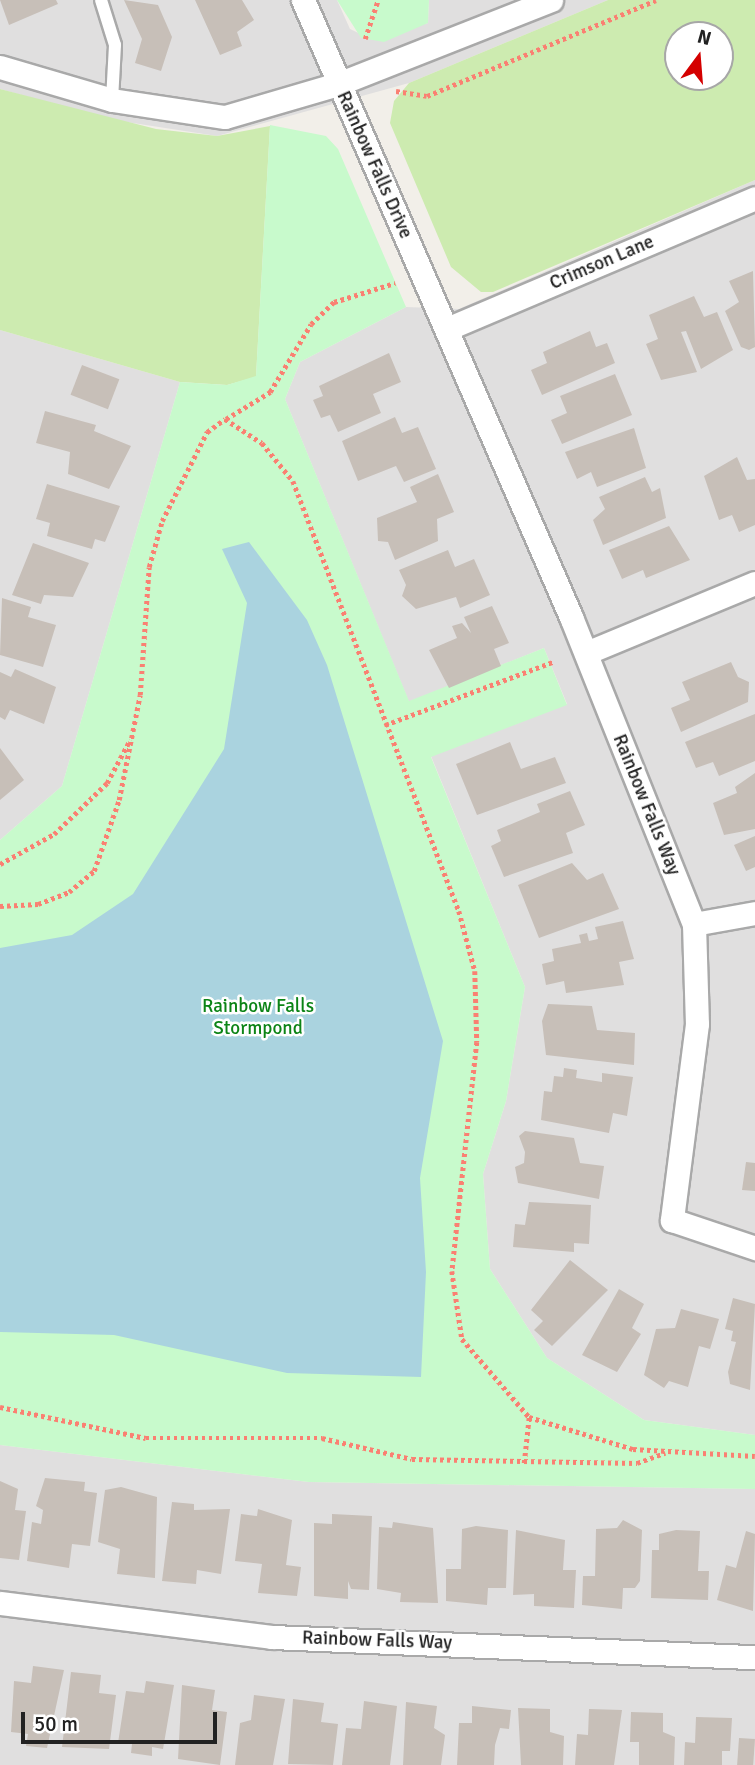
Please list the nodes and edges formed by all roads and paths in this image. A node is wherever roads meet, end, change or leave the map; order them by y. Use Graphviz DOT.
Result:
graph roads {
  1 [pos="101,0"];
  2 [pos="303,0"];
  3 [pos="378,0"];
  4 [pos="551,0"];
  5 [pos="656,0"];
  6 [pos="365,39"];
  7 [pos="0,67"];
  8 [pos="338,85"];
  9 [pos="396,91"];
  10 [pos="112,100"];
  11 [pos="755,198"];
  12 [pos="396,283"];
  13 [pos="449,328"];
  14 [pos="225,419"];
  15 [pos="755,583"];
  16 [pos="586,653"];
  17 [pos="554,662"];
  18 [pos="385,725"];
  19 [pos="133,736"];
  20 [pos="0,864"];
  21 [pos="0,906"];
  22 [pos="755,913"];
  23 [pos="694,924"];
  24 [pos="755,1248"];
  25 [pos="0,1407"];
  26 [pos="529,1418"];
  27 [pos="669,1452"];
  28 [pos="755,1456"];
  29 [pos="524,1464"];
  30 [pos="0,1603"];
  31 [pos="755,1657"];
  1 -- 10 [label="lane"];
  2 -- 8 [label="street, Rainbow Falls Drive"];
  3 -- 6 [label="path"];
  4 -- 8 [label="street"];
  5 -- 9 [label="path"];
  7 -- 10 [label="street"];
  8 -- 10 [label="street"];
  8 -- 13 [label="street, Rainbow Falls Drive"];
  11 -- 13 [label="street, Crimson Lane"];
  12 -- 14 [label="path"];
  13 -- 16 [label="street, Rainbow Falls Way"];
  14 -- 18 [label="path"];
  14 -- 19 [label="path"];
  15 -- 16 [label="street"];
  16 -- 23 [label="street, Rainbow Falls Way"];
  17 -- 18 [label="path"];
  18 -- 26 [label="path"];
  19 -- 20 [label="path"];
  19 -- 21 [label="path"];
  22 -- 23 [label="street"];
  23 -- 24 [label="street, Rainbow Falls Way"];
  25 -- 29 [label="path"];
  26 -- 27 [label="path"];
  26 -- 29 [label="path"];
  27 -- 28 [label="path"];
  27 -- 29 [label="path"];
  30 -- 31 [label="street, Rainbow Falls Way"];
}
